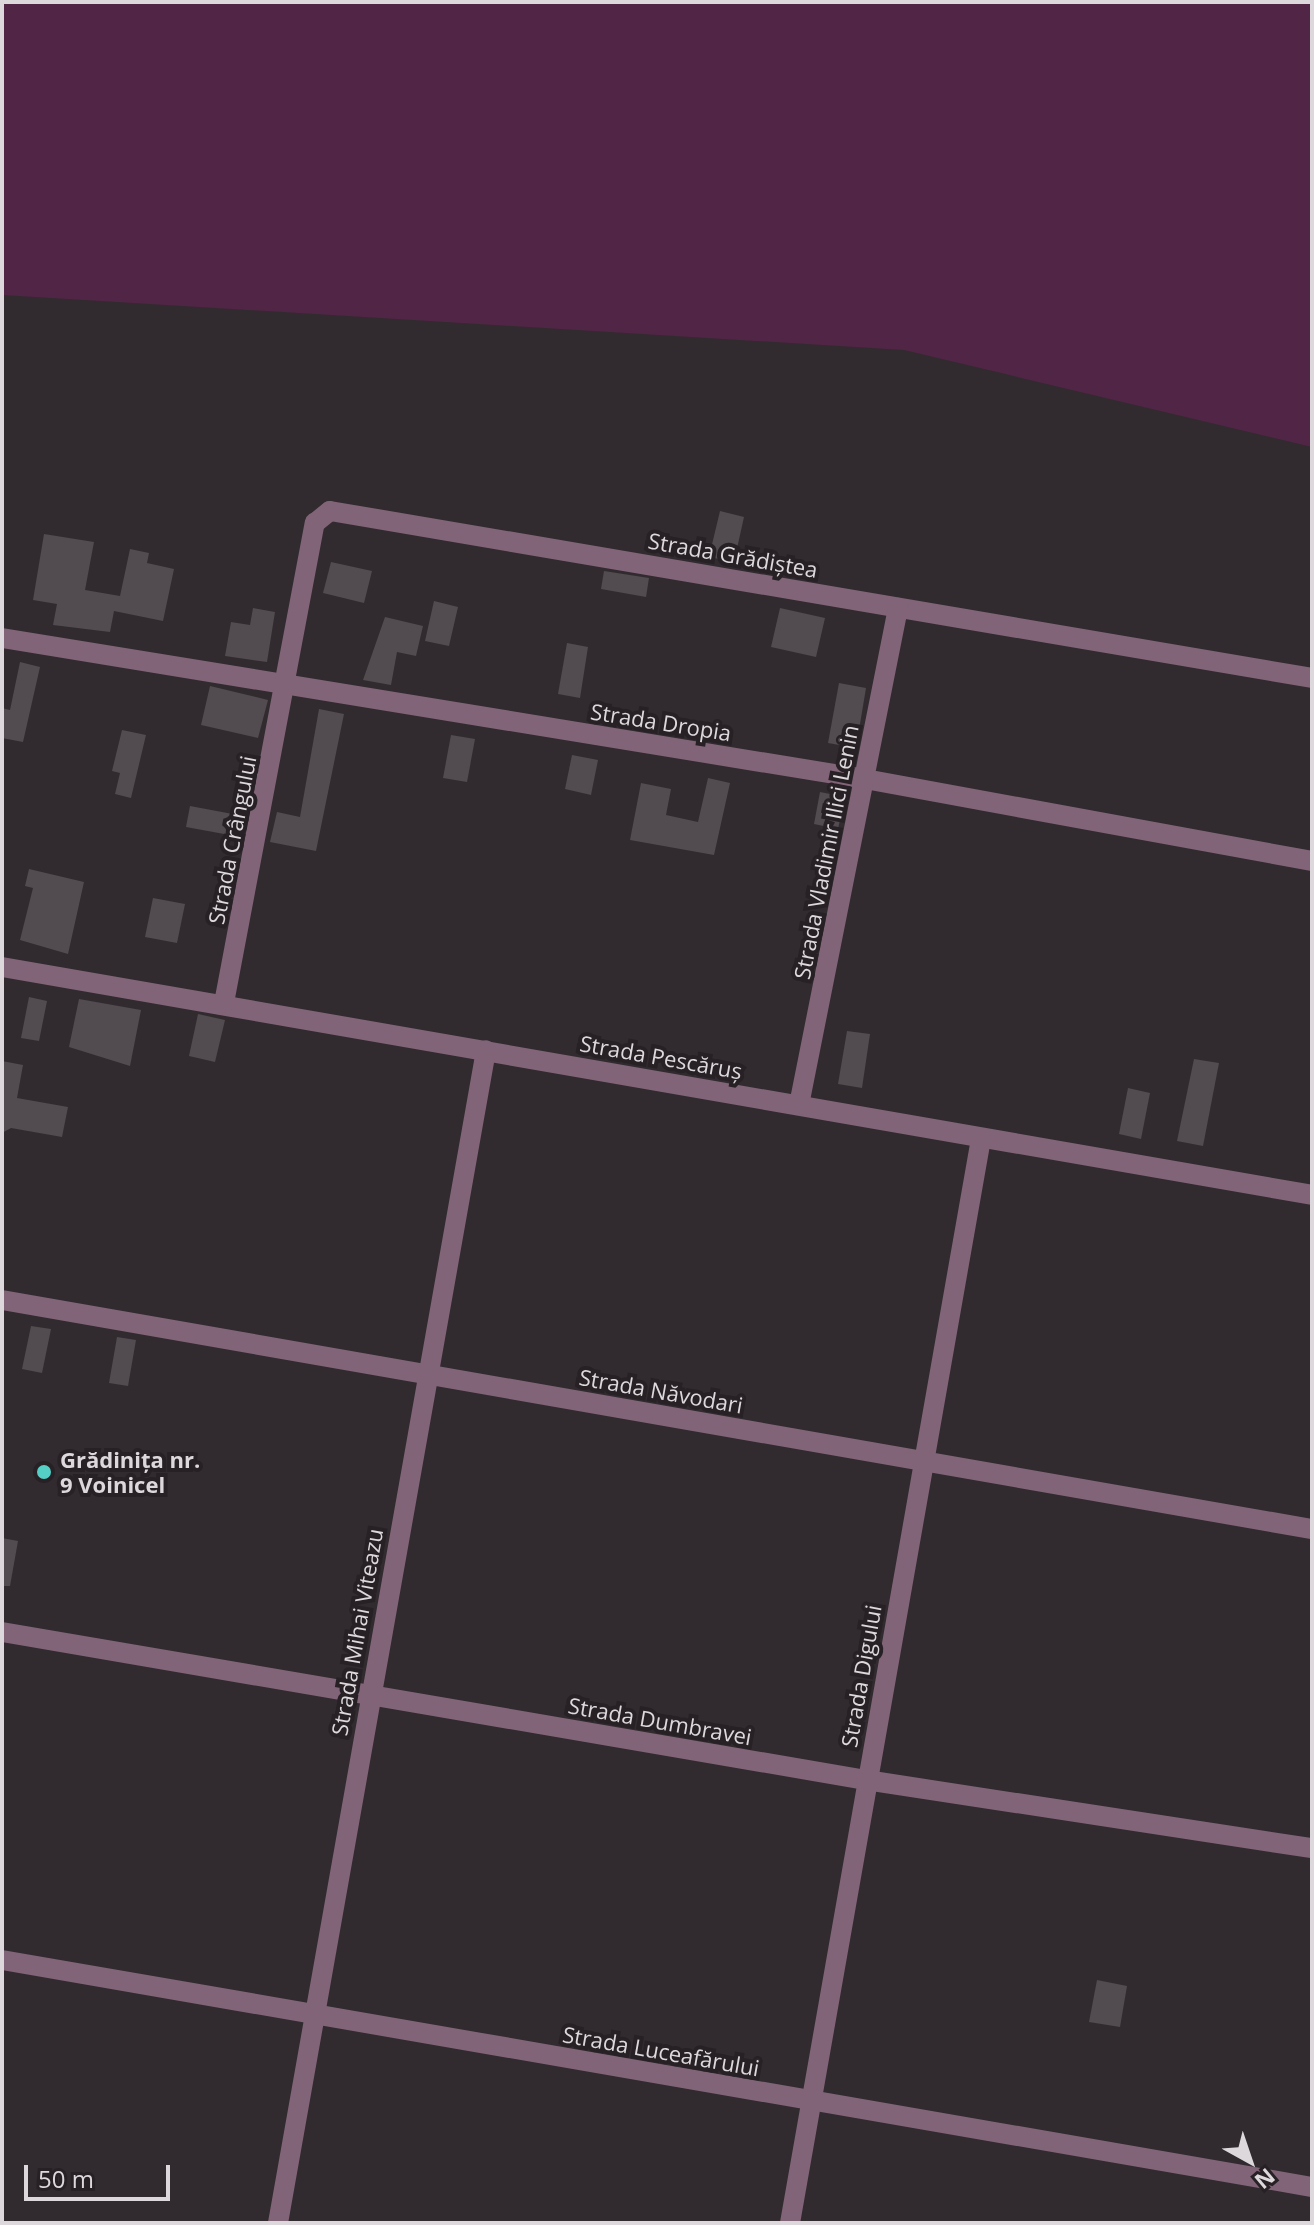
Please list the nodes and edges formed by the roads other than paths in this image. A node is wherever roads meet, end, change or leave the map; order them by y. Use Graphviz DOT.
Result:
graph roads {
  1 [pos="898,608"];
  2 [pos="2,638"];
  3 [pos="1312,678"];
  4 [pos="287,687"];
  5 [pos="865,779"];
  6 [pos="1312,861"];
  7 [pos="2,967"];
  8 [pos="224,1003"];
  9 [pos="486,1050"];
  10 [pos="799,1105"];
  11 [pos="981,1139"];
  12 [pos="1312,1195"];
  13 [pos="2,1300"];
  14 [pos="426,1375"];
  15 [pos="924,1460"];
  16 [pos="1312,1529"];
  17 [pos="2,1632"];
  18 [pos="370,1696"];
  19 [pos="866,1780"];
  20 [pos="1312,1848"];
  21 [pos="2,1960"];
  22 [pos="317,2013"];
  23 [pos="810,2103"];
  24 [pos="1312,2187"];
  25 [pos="278,2223"];
  26 [pos="790,2223"];
  1 -- 3 [label="street, Strada Grădiștea"];
  1 -- 4 [label="street, Strada Grădiștea"];
  1 -- 5 [label="street, Strada Vladimir Ilici Lenin"];
  2 -- 4 [label="street, Strada Dropia"];
  4 -- 5 [label="street, Strada Dropia"];
  4 -- 8 [label="street, Strada Crângului"];
  5 -- 6 [label="street, Strada Dropia"];
  5 -- 10 [label="street, Strada Vladimir Ilici Lenin"];
  7 -- 8 [label="street, Strada Pescăruș"];
  8 -- 9 [label="street, Strada Pescăruș"];
  9 -- 10 [label="street, Strada Pescăruș"];
  9 -- 14 [label="street, Strada Mihai Viteazu"];
  10 -- 11 [label="street, Strada Pescăruș"];
  11 -- 12 [label="street, Strada Pescăruș"];
  11 -- 15 [label="street, Strada Digului"];
  13 -- 14 [label="street, Strada Năvodari"];
  14 -- 15 [label="street, Strada Năvodari"];
  14 -- 18 [label="street, Strada Mihai Viteazu"];
  15 -- 16 [label="street, Strada Năvodari"];
  15 -- 19 [label="street, Strada Digului"];
  17 -- 18 [label="street, Strada Dumbravei"];
  18 -- 19 [label="street, Strada Dumbravei"];
  18 -- 22 [label="street, Strada Mihai Viteazu"];
  19 -- 20 [label="street, Strada Dumbravei"];
  19 -- 23 [label="street, Strada Digului"];
  21 -- 22 [label="street, Strada Luceafărului"];
  22 -- 23 [label="street, Strada Luceafărului"];
  22 -- 25 [label="street, Strada Mihai Viteazu"];
  23 -- 24 [label="street, Strada Luceafărului"];
  23 -- 26 [label="street, Strada Digului"];
}
